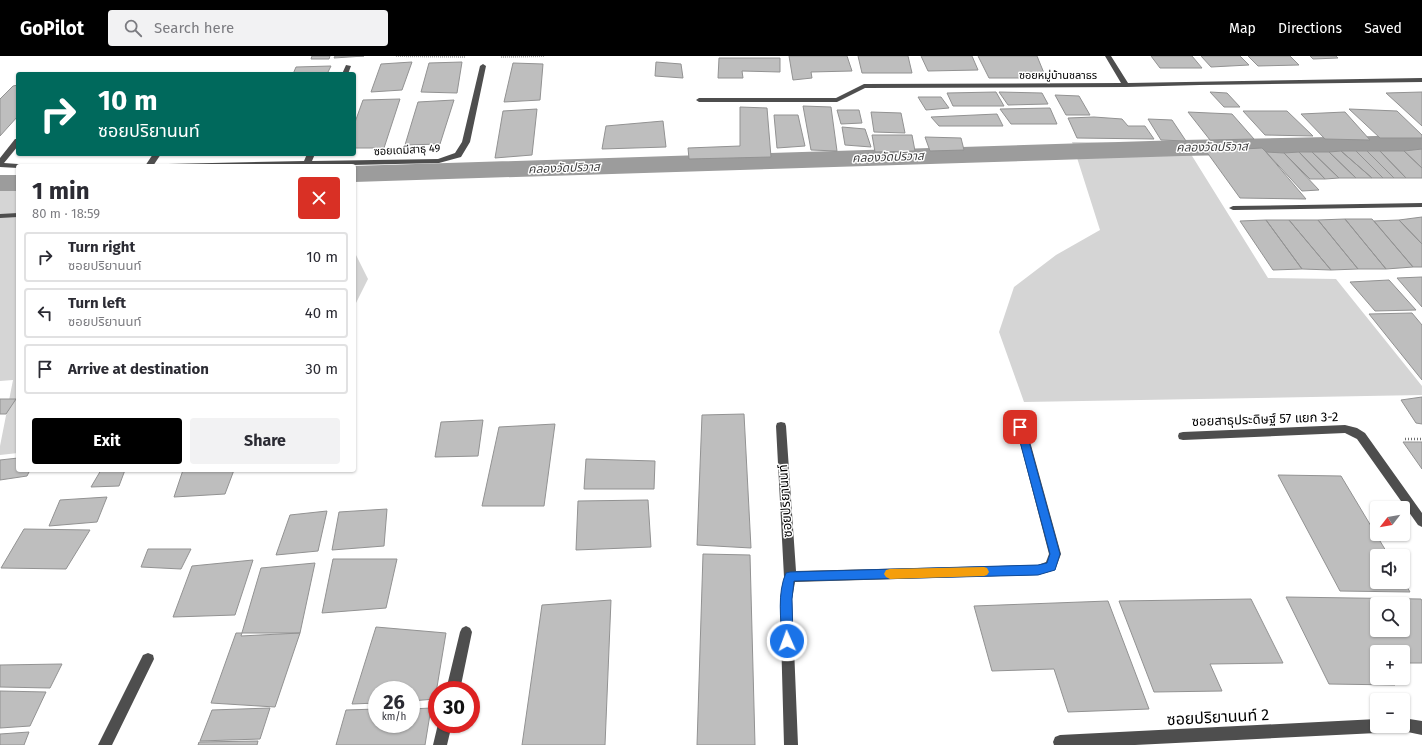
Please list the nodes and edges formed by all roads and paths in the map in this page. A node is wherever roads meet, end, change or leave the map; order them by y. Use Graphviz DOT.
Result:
graph roads {
  1 [pos="1108,56"];
  2 [pos="348,66"];
  3 [pos="483,66"];
  4 [pos="346,72"];
  5 [pos="1422,80"];
  6 [pos="1126,85"];
  7 [pos="699,100"];
  8 [pos="16,144"];
  9 [pos="310,156"];
  10 [pos="0,164"];
  11 [pos="307,164"];
  12 [pos="16,166"];
  13 [pos="1422,205"];
  14 [pos="1233,208"];
  15 [pos="16,215"];
  16 [pos="0,216"];
  17 [pos="780,426"];
  18 [pos="1020,427"];
  19 [pos="1183,436"];
  20 [pos="1422,439"];
  21 [pos="1405,440"];
  22 [pos="1422,522"];
  23 [pos="790,577"];
  24 [pos="466,632"];
  25 [pos="148,659"];
  26 [pos="455,681"];
  27 [pos="1370,726"];
  28 [pos="1410,726"];
  29 [pos="1422,728"];
  30 [pos="442,733"];
  31 [pos="1060,742"];
  32 [pos="105,745"];
  33 [pos="440,745"];
  34 [pos="791,745"];
  1 -- 6 [label="street"];
  2 -- 4 [label="street"];
  3 -- 11 [label="street, ซอยเดมีสาธุ 49"];
  5 -- 6 [label="street, ซอยหมู่บ้านชลาธร"];
  6 -- 7 [label="street, ซอยหมู่บ้านชลาธร"];
  8 -- 10 [label="street"];
  9 -- 11 [label="street"];
  10 -- 12 [label="street"];
  13 -- 14 [label="street"];
  15 -- 16 [label="street"];
  17 -- 23 [label="street, ซอยปริยานนท์"];
  18 -- 23 [label="street"];
  19 -- 22 [label="street, ซอยสาธุประดิษฐ์ 57 แยก 3-2"];
  20 -- 21 [label="path"];
  23 -- 34 [label="street, ซอยปริยานนท์"];
  24 -- 26 [label="street"];
  25 -- 32 [label="street"];
  27 -- 31 [label="street, ซอยปริยานนท์ 2"];
  28 -- 29 [label="street"];
  30 -- 33 [label="street"];
}
